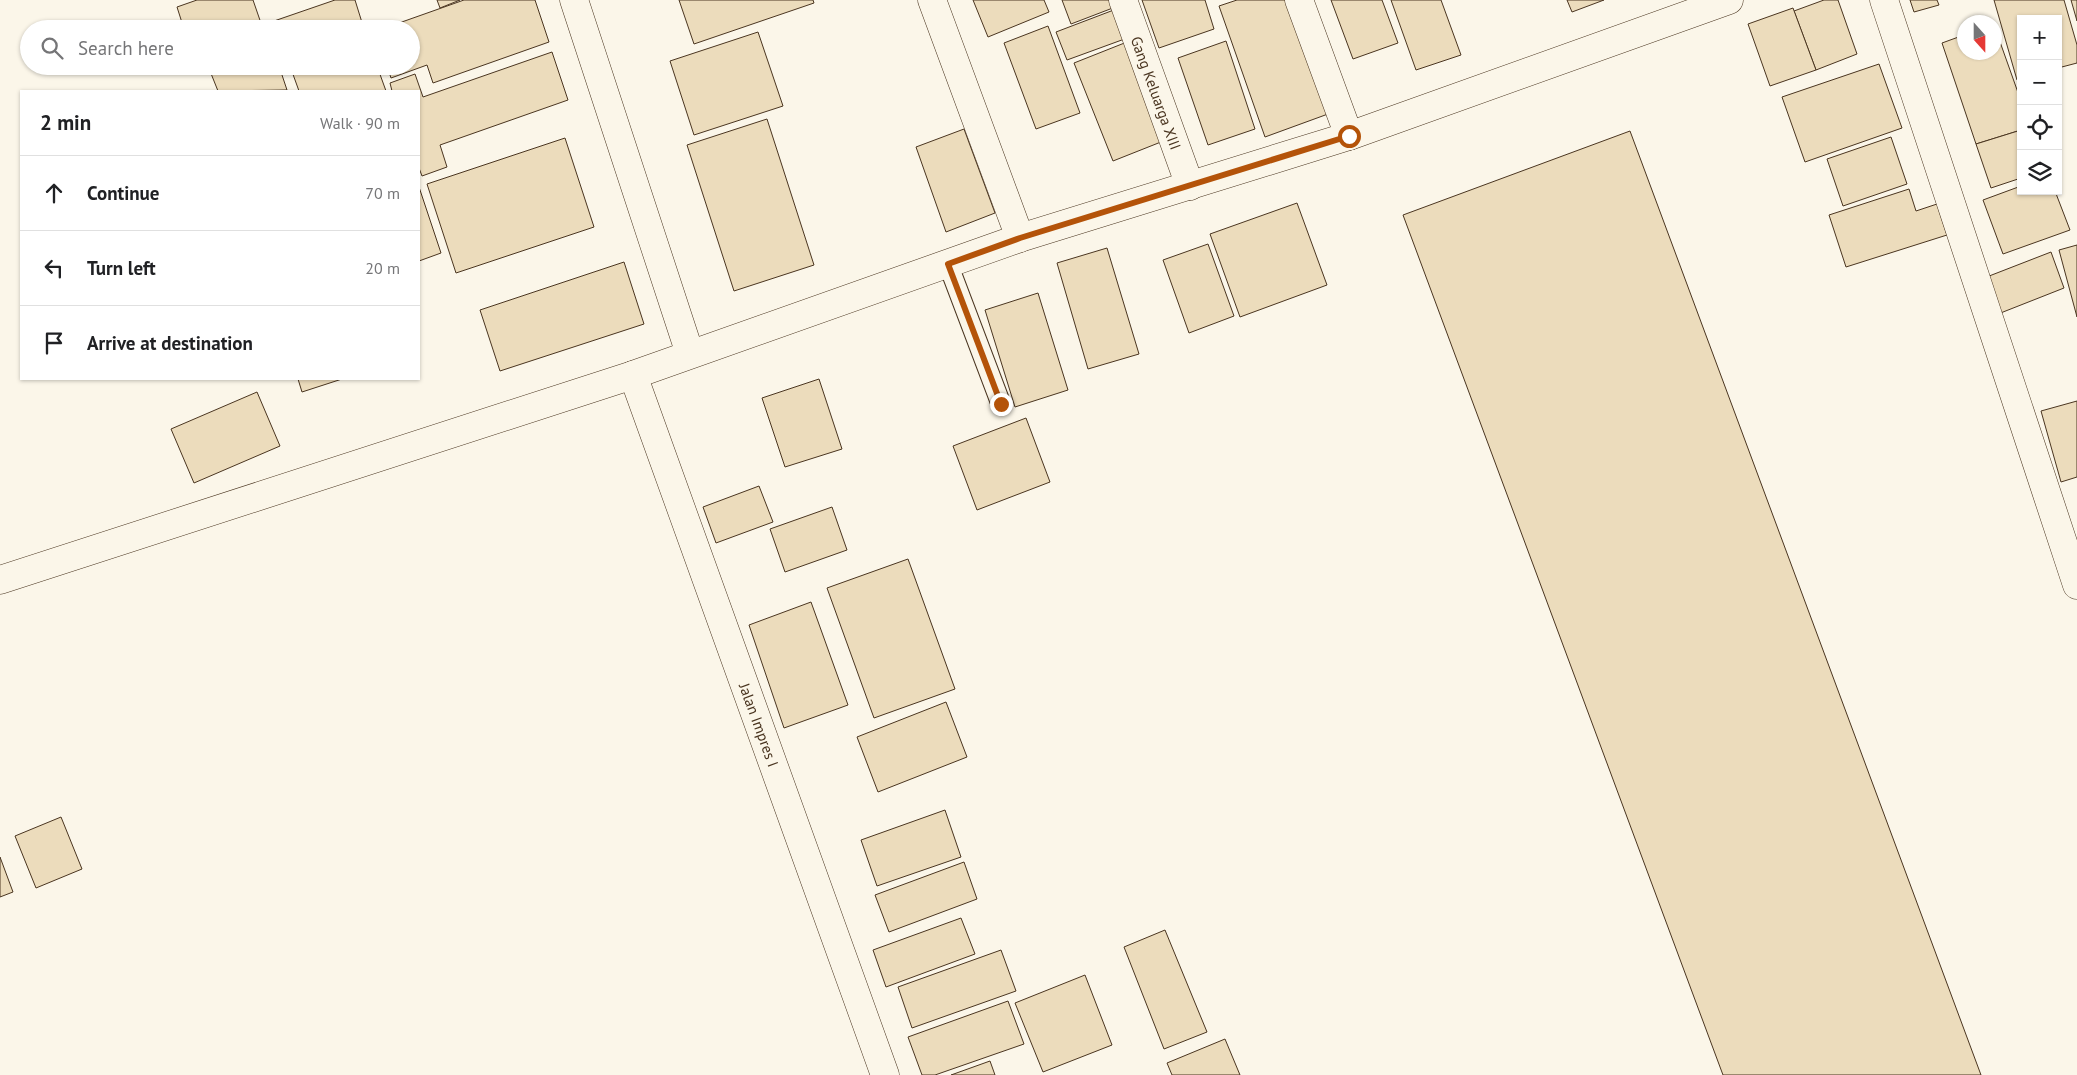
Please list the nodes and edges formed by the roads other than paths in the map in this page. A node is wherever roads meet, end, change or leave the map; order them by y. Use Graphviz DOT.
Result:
graph roads {
  1 [pos="574,0"];
  2 [pos="932,0"];
  3 [pos="1122,0"];
  4 [pos="1299,0"];
  5 [pos="1729,0"];
  6 [pos="1884,0"];
  7 [pos="1349,136"];
  8 [pos="1190,186"];
  9 [pos="1020,238"];
  10 [pos="948,264"];
  11 [pos="690,354"];
  12 [pos="633,375"];
  13 [pos="1001,404"];
  14 [pos="0,580"];
  15 [pos="2077,585"];
  16 [pos="885,1075"];
  1 -- 11 [label="street"];
  2 -- 9 [label="street"];
  3 -- 8 [label="street, Gang Keluarga XIII"];
  4 -- 7 [label="street"];
  5 -- 7 [label="street"];
  6 -- 15 [label="street"];
  7 -- 8 [label="street"];
  8 -- 9 [label="street"];
  9 -- 10 [label="street"];
  10 -- 11 [label="street"];
  10 -- 13 [label="lane"];
  11 -- 12 [label="street"];
  12 -- 14 [label="street"];
  12 -- 16 [label="street, Jalan Impres I"];
}
